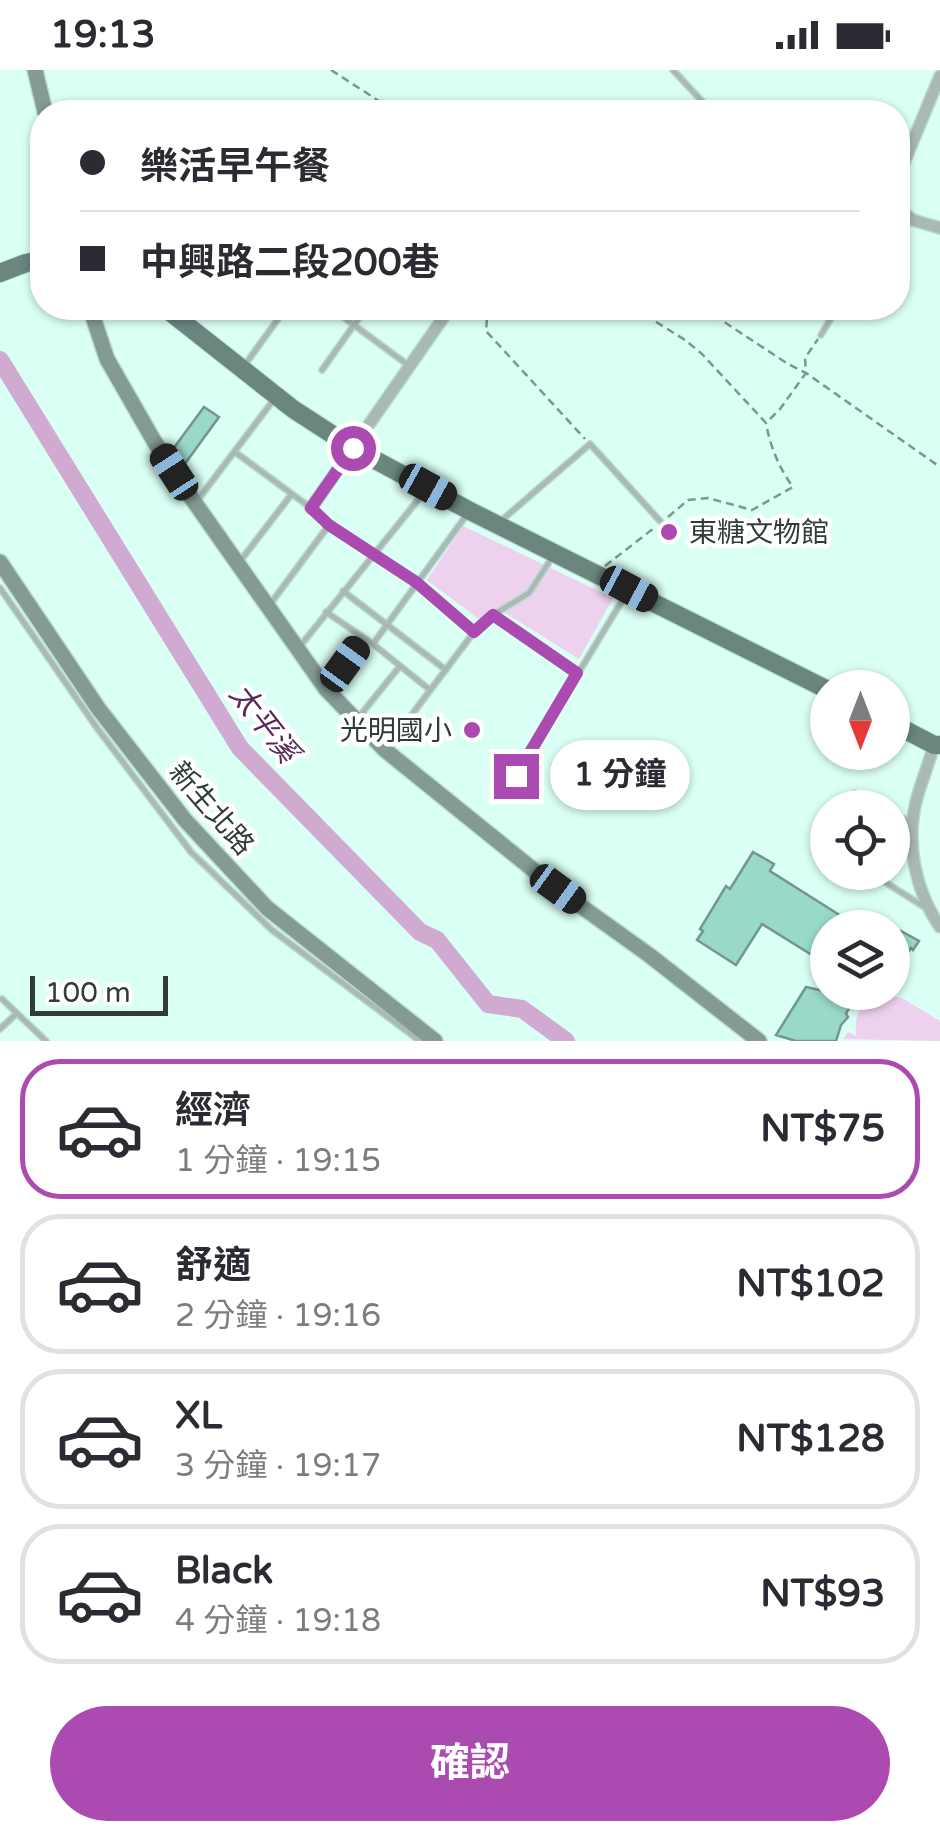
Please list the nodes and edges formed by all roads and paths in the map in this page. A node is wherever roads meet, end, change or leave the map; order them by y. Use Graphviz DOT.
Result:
graph roads {
  1 [pos="35,70"];
  2 [pos="332,70"];
  3 [pos="673,70"];
  4 [pos="940,76"];
  5 [pos="42,100"];
  6 [pos="378,100"];
  7 [pos="701,100"];
  8 [pos="910,148"];
  9 [pos="910,218"];
  10 [pos="940,228"];
  11 [pos="30,263"];
  12 [pos="0,273"];
  13 [pos="94,320"];
  14 [pos="180,320"];
  15 [pos="277,320"];
  16 [pos="347,320"];
  17 [pos="357,320"];
  18 [pos="441,320"];
  19 [pos="487,320"];
  20 [pos="654,320"];
  21 [pos="722,320"];
  22 [pos="830,320"];
  23 [pos="353,325"];
  24 [pos="821,335"];
  25 [pos="408,365"];
  26 [pos="242,368"];
  27 [pos="322,370"];
  28 [pos="806,373"];
  29 [pos="278,396"];
  30 [pos="766,423"];
  31 [pos="590,444"];
  32 [pos="353,448"];
  33 [pos="235,452"];
  34 [pos="940,467"];
  35 [pos="428,487"];
  36 [pos="291,495"];
  37 [pos="195,503"];
  38 [pos="311,508"];
  39 [pos="470,511"];
  40 [pos="662,522"];
  41 [pos="498,523"];
  42 [pos="329,525"];
  43 [pos="555,553"];
  44 [pos="373,554"];
  45 [pos="0,562"];
  46 [pos="238,564"];
  47 [pos="596,572"];
  48 [pos="416,582"];
  49 [pos="0,588"];
  50 [pos="629,589"];
  51 [pos="344,591"];
  52 [pos="269,606"];
  53 [pos="326,612"];
  54 [pos="493,615"];
  55 [pos="387,624"];
  56 [pos="474,632"];
  57 [pos="364,638"];
  58 [pos="373,644"];
  59 [pos="298,650"];
  60 [pos="400,666"];
  61 [pos="446,670"];
  62 [pos="577,673"];
  63 [pos="810,681"];
  64 [pos="326,690"];
  65 [pos="430,690"];
  66 [pos="356,721"];
  67 [pos="910,732"];
  68 [pos="937,745"];
  69 [pos="385,750"];
  70 [pos="516,776"];
  71 [pos="910,822"];
  72 [pos="914,824"];
  73 [pos="898,890"];
  74 [pos="927,908"];
  75 [pos="940,927"];
  76 [pos="2,999"];
  77 [pos="16,1014"];
  78 [pos="0,1029"];
  79 [pos="46,1041"];
  80 [pos="420,1041"];
  81 [pos="435,1041"];
  82 [pos="759,1041"];
  1 -- 5 [label="street"];
  2 -- 6 [label="path"];
  3 -- 7 [label="lane"];
  4 -- 8 [label="street"];
  9 -- 10 [label="street"];
  11 -- 12 [label="main road"];
  13 -- 37 [label="street"];
  14 -- 26 [label="main road"];
  15 -- 26 [label="lane"];
  16 -- 23 [label="lane"];
  17 -- 23 [label="lane"];
  18 -- 25 [label="street"];
  19 -- 31 [label="path"];
  20 -- 30 [label="path"];
  21 -- 28 [label="path"];
  22 -- 24 [label="lane"];
  23 -- 25 [label="lane"];
  23 -- 27 [label="lane"];
  24 -- 28 [label="path"];
  25 -- 32 [label="street"];
  26 -- 29 [label="main road"];
  28 -- 30 [label="path"];
  28 -- 34 [label="path"];
  29 -- 32 [label="main road"];
  29 -- 33 [label="lane"];
  30 -- 40 [label="path"];
  31 -- 40 [label="lane"];
  31 -- 41 [label="lane"];
  32 -- 35 [label="main road"];
  32 -- 38 [label="street"];
  33 -- 36 [label="lane"];
  33 -- 37 [label="lane"];
  35 -- 39 [label="main road"];
  35 -- 44 [label="lane"];
  36 -- 38 [label="lane"];
  36 -- 46 [label="lane"];
  37 -- 46 [label="street"];
  38 -- 42 [label="lane"];
  39 -- 41 [label="main road"];
  39 -- 48 [label="lane"];
  40 -- 47 [label="path"];
  41 -- 43 [label="main road"];
  42 -- 44 [label="lane"];
  42 -- 52 [label="lane"];
  43 -- 47 [label="main road"];
  43 -- 54 [label="lane"];
  44 -- 48 [label="lane"];
  44 -- 51 [label="lane"];
  45 -- 81 [label="street, 新生北路"];
  46 -- 52 [label="street"];
  47 -- 50 [label="main road"];
  48 -- 55 [label="lane"];
  48 -- 56 [label="lane"];
  49 -- 80 [label="lane"];
  50 -- 62 [label="lane"];
  50 -- 63 [label="main road"];
  51 -- 53 [label="lane"];
  51 -- 55 [label="lane"];
  52 -- 59 [label="street"];
  53 -- 57 [label="lane"];
  53 -- 59 [label="lane"];
  54 -- 56 [label="lane"];
  54 -- 62 [label="lane"];
  55 -- 58 [label="lane"];
  55 -- 61 [label="lane"];
  56 -- 61 [label="lane"];
  57 -- 58 [label="lane"];
  57 -- 64 [label="lane"];
  58 -- 60 [label="lane"];
  59 -- 64 [label="street"];
  60 -- 65 [label="lane"];
  60 -- 66 [label="lane"];
  61 -- 65 [label="lane"];
  62 -- 70 [label="lane"];
  64 -- 66 [label="street"];
  65 -- 69 [label="lane"];
  66 -- 69 [label="street"];
  67 -- 68 [label="main road"];
  68 -- 72 [label="street"];
  69 -- 82 [label="street"];
  71 -- 72 [label="lane"];
  72 -- 74 [label="street"];
  73 -- 74 [label="lane"];
  74 -- 75 [label="street"];
  76 -- 77 [label="lane"];
  77 -- 78 [label="lane"];
  77 -- 79 [label="lane"];
}
